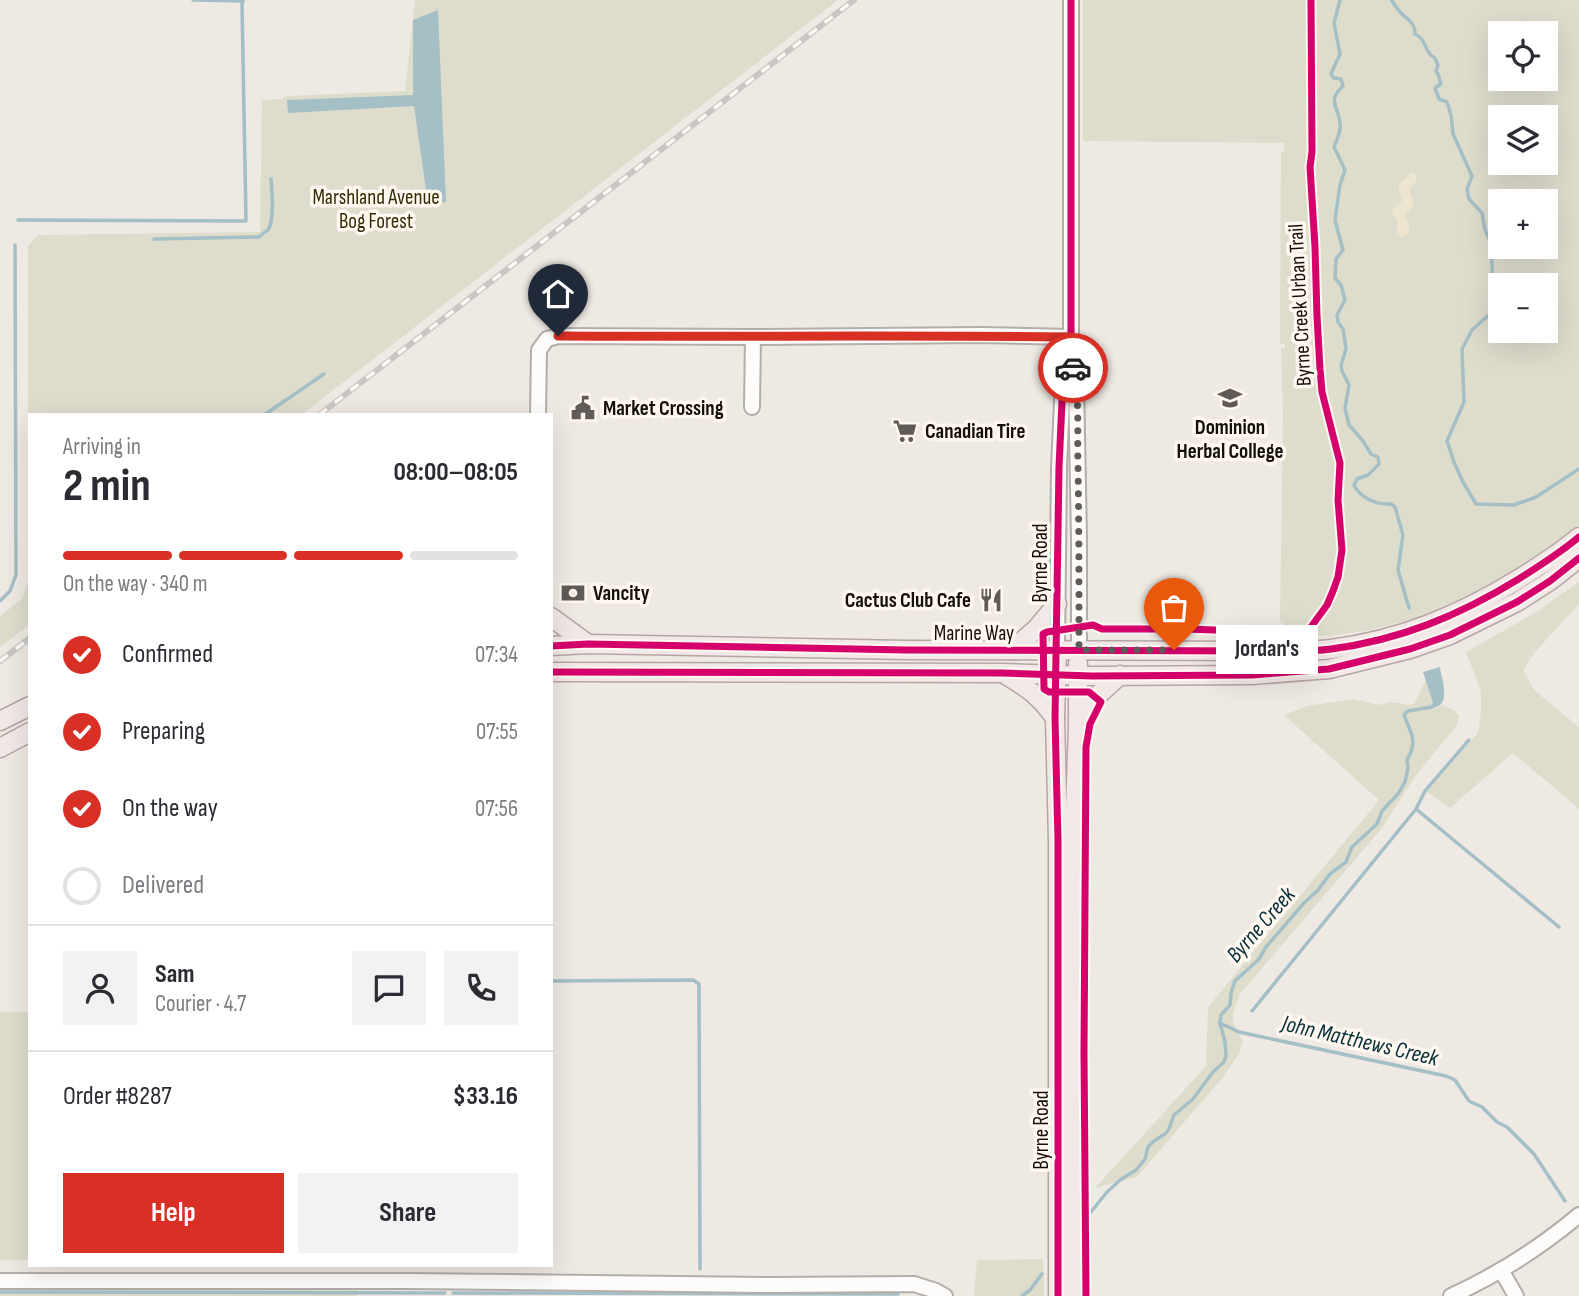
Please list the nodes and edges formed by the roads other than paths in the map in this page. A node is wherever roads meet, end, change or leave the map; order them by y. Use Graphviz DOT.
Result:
graph roads {
  1 [pos="1071,0"];
  2 [pos="753,337"];
  3 [pos="1071,337"];
  4 [pos="1071,361"];
  5 [pos="752,407"];
  6 [pos="538,413"];
  7 [pos="1579,537"];
  8 [pos="1579,558"];
  9 [pos="1058,604"];
  10 [pos="553,618"];
  11 [pos="588,644"];
  12 [pos="553,646"];
  13 [pos="1012,650"];
  14 [pos="1057,650"];
  15 [pos="1079,650"];
  16 [pos="553,672"];
  17 [pos="1003,673"];
  18 [pos="1056,675"];
  19 [pos="1120,675"];
  20 [pos="1078,676"];
  21 [pos="28,707"];
  22 [pos="1055,718"];
  23 [pos="0,721"];
  24 [pos="1078,728"];
  25 [pos="28,733"];
  26 [pos="0,748"];
  27 [pos="1579,1215"];
  28 [pos="1501,1270"];
  29 [pos="0,1280"];
  30 [pos="945,1296"];
  31 [pos="1058,1296"];
  32 [pos="1074,1296"];
  33 [pos="1451,1296"];
  34 [pos="1516,1296"];
  1 -- 3 [label="street, Byrne Road"];
  2 -- 3 [label="street"];
  2 -- 5 [label="street"];
  2 -- 6 [label="street"];
  3 -- 4 [label="street, Byrne Road"];
  4 -- 9 [label="street, Byrne Road"];
  4 -- 15 [label="street, Byrne Road"];
  7 -- 15 [label="main road, Marine Way"];
  8 -- 19 [label="main road, Marine Way"];
  9 -- 13 [label="main road"];
  9 -- 14 [label="street, Byrne Road"];
  10 -- 11 [label="main road"];
  11 -- 12 [label="main road, Marine Way"];
  11 -- 13 [label="main road, Marine Way"];
  13 -- 14 [label="main road, Marine Way"];
  14 -- 15 [label="main road, Marine Way"];
  14 -- 18 [label="main road, Byrne Road"];
  15 -- 20 [label="main road, Byrne Road"];
  16 -- 17 [label="main road, Marine Way"];
  17 -- 18 [label="main road, Marine Way"];
  17 -- 22 [label="main road"];
  18 -- 20 [label="main road, Marine Way"];
  18 -- 22 [label="main road, Byrne Road"];
  19 -- 20 [label="main road, Marine Way"];
  19 -- 24 [label="main road"];
  20 -- 24 [label="main road, Byrne Road"];
  21 -- 23 [label="main road"];
  22 -- 31 [label="main road, Byrne Road"];
  24 -- 32 [label="main road, Byrne Road"];
  25 -- 26 [label="main road"];
  27 -- 28 [label="street"];
  28 -- 33 [label="street"];
  28 -- 34 [label="street"];
  29 -- 30 [label="street"];
}
